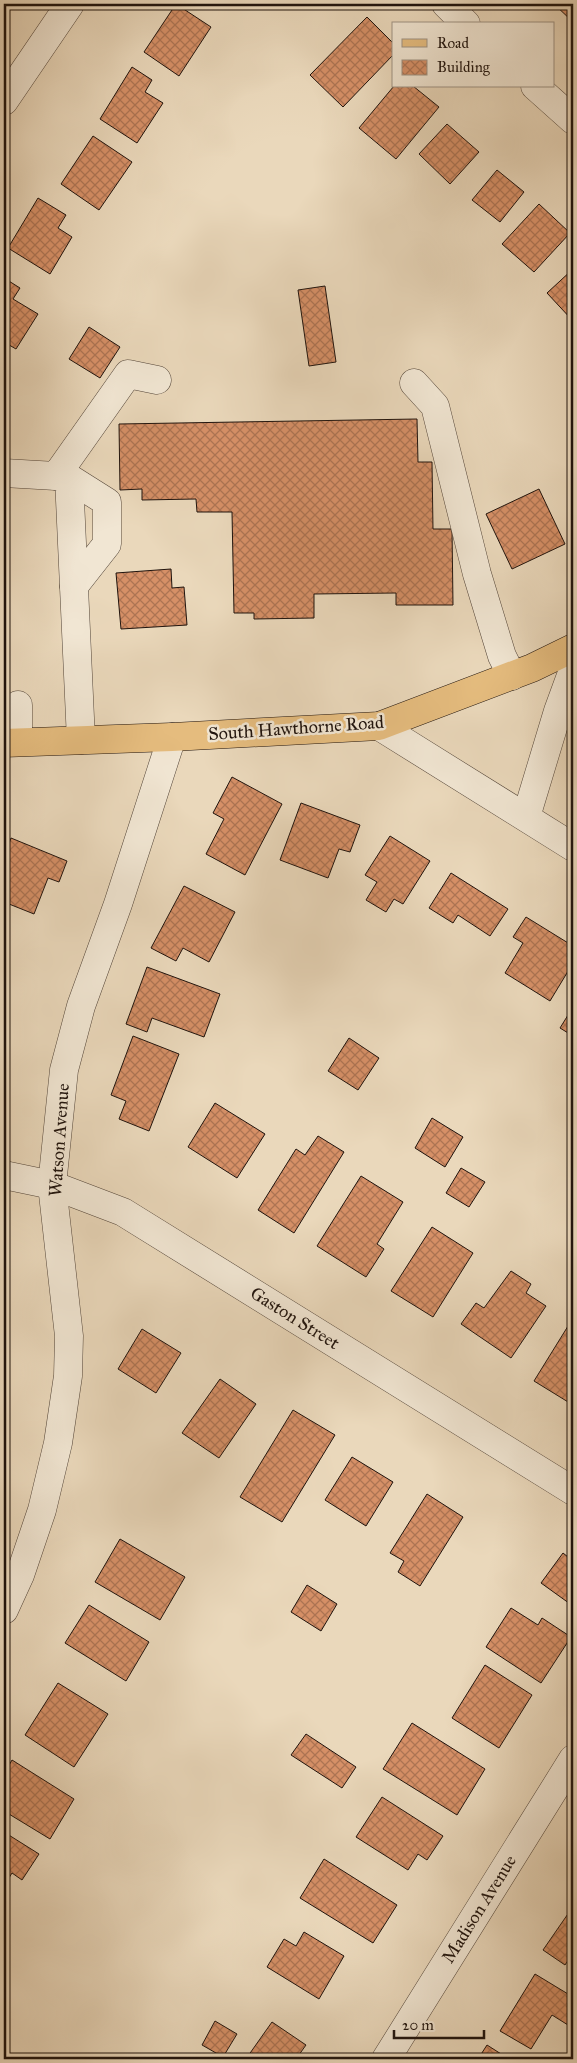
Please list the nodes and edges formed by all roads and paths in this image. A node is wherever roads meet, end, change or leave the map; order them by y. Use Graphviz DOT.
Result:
graph roads {
  1 [pos="70,4"];
  2 [pos="446,4"];
  3 [pos="464,22"];
  4 [pos="537,88"];
  5 [pos="4,101"];
  6 [pos="573,120"];
  7 [pos="157,380"];
  8 [pos="414,384"];
  9 [pos="4,473"];
  10 [pos="63,477"];
  11 [pos="74,586"];
  12 [pos="573,648"];
  13 [pos="573,670"];
  14 [pos="512,676"];
  15 [pos="18,705"];
  16 [pos="379,726"];
  17 [pos="172,737"];
  18 [pos="81,740"];
  19 [pos="11,743"];
  20 [pos="526,817"];
  21 [pos="573,847"];
  22 [pos="4,1175"];
  23 [pos="52,1185"];
  24 [pos="573,1490"];
  25 [pos="4,1610"];
  26 [pos="573,1759"];
  27 [pos="386,2059"];
  1 -- 5 [label="street"];
  2 -- 3 [label="street"];
  4 -- 6 [label="street"];
  7 -- 10 [label="street"];
  8 -- 14 [label="street"];
  9 -- 10 [label="street"];
  10 -- 11 [label="street"];
  10 -- 11 [label="street"];
  11 -- 18 [label="street"];
  12 -- 14 [label="main road, South Hawthorne Road"];
  13 -- 20 [label="street"];
  14 -- 16 [label="main road, South Hawthorne Road"];
  15 -- 19 [label="street"];
  16 -- 17 [label="main road, South Hawthorne Road"];
  16 -- 20 [label="street"];
  17 -- 18 [label="main road, South Hawthorne Road"];
  17 -- 23 [label="street, Watson Avenue"];
  18 -- 19 [label="main road, South Hawthorne Road"];
  20 -- 21 [label="street"];
  22 -- 23 [label="street, Gaston Street"];
  23 -- 24 [label="street, Gaston Street"];
  23 -- 25 [label="street, Watson Avenue"];
  26 -- 27 [label="street, Madison Avenue"];
}
